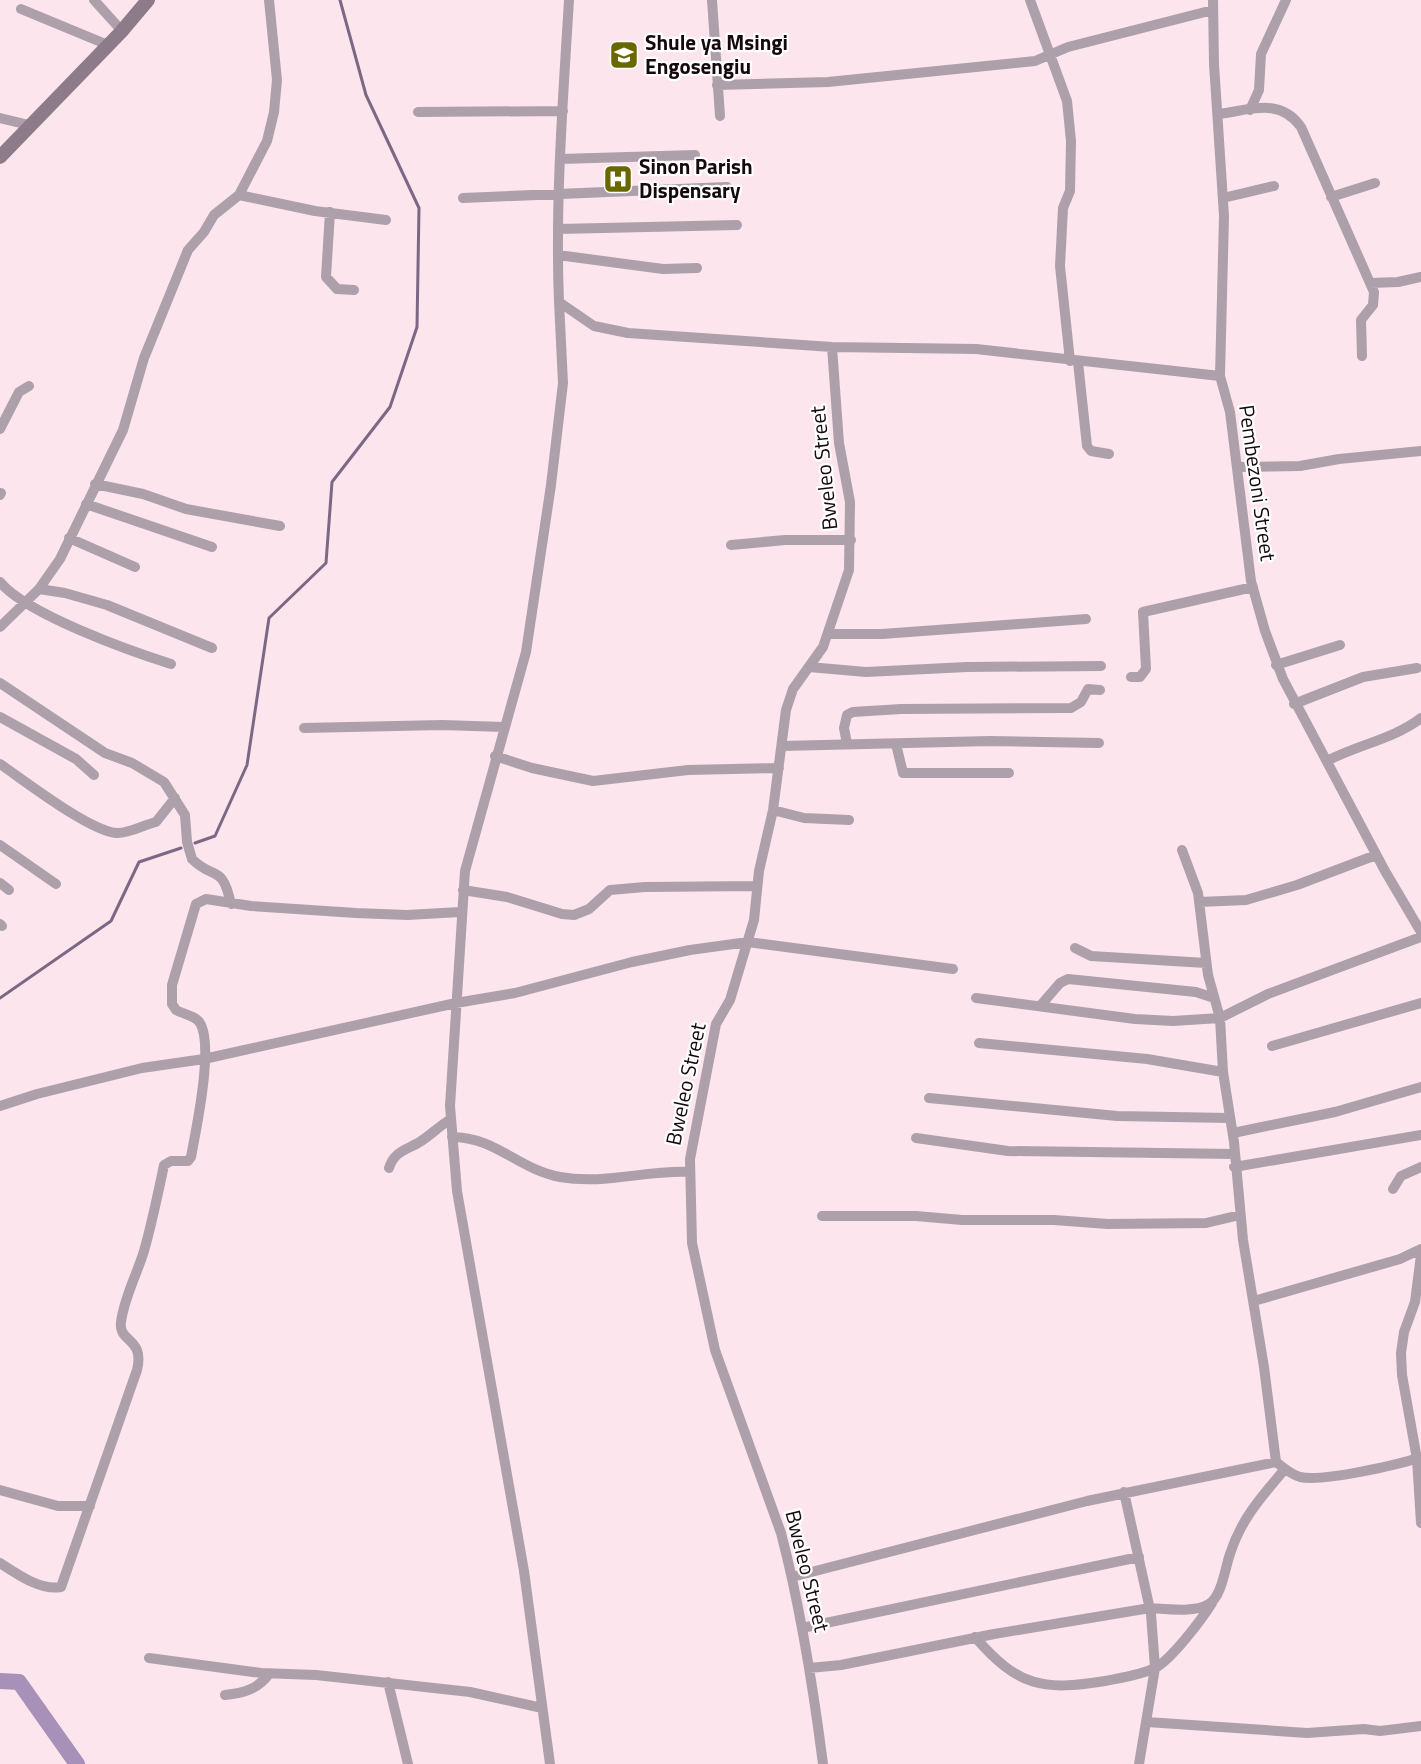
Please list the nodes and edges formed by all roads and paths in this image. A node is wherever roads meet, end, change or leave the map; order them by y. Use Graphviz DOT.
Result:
graph roads {
  1 [pos="94,0"];
  2 [pos="148,0"];
  3 [pos="269,0"];
  4 [pos="569,0"];
  5 [pos="712,0"];
  6 [pos="1030,0"];
  7 [pos="1286,0"];
  8 [pos="1213,5"];
  9 [pos="21,9"];
  10 [pos="122,31"];
  11 [pos="108,45"];
  12 [pos="1050,54"];
  13 [pos="717,85"];
  14 [pos="1250,110"];
  15 [pos="563,111"];
  16 [pos="418,112"];
  17 [pos="1218,114"];
  18 [pos="720,116"];
  19 [pos="0,118"];
  20 [pos="30,125"];
  21 [pos="694,155"];
  22 [pos="0,157"];
  23 [pos="560,159"];
  24 [pos="1375,183"];
  25 [pos="1274,186"];
  26 [pos="727,187"];
  27 [pos="559,192"];
  28 [pos="239,195"];
  29 [pos="1331,197"];
  30 [pos="463,198"];
  31 [pos="1223,198"];
  32 [pos="330,212"];
  33 [pos="386,220"];
  34 [pos="736,225"];
  35 [pos="558,229"];
  36 [pos="558,255"];
  37 [pos="697,268"];
  38 [pos="1421,277"];
  39 [pos="1371,283"];
  40 [pos="354,290"];
  41 [pos="559,302"];
  42 [pos="832,347"];
  43 [pos="1362,356"];
  44 [pos="1074,362"];
  45 [pos="1220,376"];
  46 [pos="29,386"];
  47 [pos="0,429"];
  48 [pos="1421,451"];
  49 [pos="1109,454"];
  50 [pos="1237,467"];
  51 [pos="95,484"];
  52 [pos="86,504"];
  53 [pos="280,526"];
  54 [pos="69,538"];
  55 [pos="851,540"];
  56 [pos="731,545"];
  57 [pos="212,547"];
  58 [pos="135,567"];
  59 [pos="0,582"];
  60 [pos="1252,587"];
  61 [pos="39,589"];
  62 [pos="24,602"];
  63 [pos="1086,619"];
  64 [pos="0,627"];
  65 [pos="828,634"];
  66 [pos="1340,645"];
  67 [pos="212,648"];
  68 [pos="171,664"];
  69 [pos="1276,665"];
  70 [pos="1101,666"];
  71 [pos="809,667"];
  72 [pos="1417,668"];
  73 [pos="1131,677"];
  74 [pos="0,683"];
  75 [pos="1100,690"];
  76 [pos="1294,704"];
  77 [pos="0,717"];
  78 [pos="1421,718"];
  79 [pos="304,728"];
  80 [pos="504,728"];
  81 [pos="1099,743"];
  82 [pos="847,744"];
  83 [pos="896,744"];
  84 [pos="782,746"];
  85 [pos="495,756"];
  86 [pos="1327,761"];
  87 [pos="0,764"];
  88 [pos="779,768"];
  89 [pos="1009,772"];
  90 [pos="94,775"];
  91 [pos="176,798"];
  92 [pos="773,810"];
  93 [pos="849,820"];
  94 [pos="0,845"];
  95 [pos="1182,850"];
  96 [pos="1376,855"];
  97 [pos="56,884"];
  98 [pos="757,886"];
  99 [pos="463,890"];
  100 [pos="1199,902"];
  101 [pos="231,904"];
  102 [pos="460,912"];
  103 [pos="1421,932"];
  104 [pos="1421,937"];
  105 [pos="748,942"];
  106 [pos="1075,948"];
  107 [pos="1206,963"];
  108 [pos="953,969"];
  109 [pos="976,998"];
  110 [pos="1214,998"];
  111 [pos="456,1003"];
  112 [pos="1421,1003"];
  113 [pos="1041,1005"];
  114 [pos="1220,1018"];
  115 [pos="979,1043"];
  116 [pos="1272,1046"];
  117 [pos="204,1059"];
  118 [pos="1223,1072"];
  119 [pos="1421,1087"];
  120 [pos="929,1098"];
  121 [pos="0,1106"];
  122 [pos="1229,1118"];
  123 [pos="451,1119"];
  124 [pos="1233,1132"];
  125 [pos="1421,1135"];
  126 [pos="452,1137"];
  127 [pos="916,1138"];
  128 [pos="1234,1154"];
  129 [pos="1234,1167"];
  130 [pos="1421,1167"];
  131 [pos="389,1168"];
  132 [pos="689,1172"];
  133 [pos="1392,1189"];
  134 [pos="1240,1215"];
  135 [pos="822,1216"];
  136 [pos="1421,1249"];
  137 [pos="1421,1255"];
  138 [pos="1254,1301"];
  139 [pos="1419,1458"];
  140 [pos="1280,1466"];
  141 [pos="0,1490"];
  142 [pos="1124,1492"];
  143 [pos="90,1506"];
  144 [pos="1421,1523"];
  145 [pos="1139,1557"];
  146 [pos="0,1563"];
  147 [pos="792,1577"];
  148 [pos="1212,1602"];
  149 [pos="1150,1608"];
  150 [pos="801,1628"];
  151 [pos="975,1638"];
  152 [pos="149,1659"];
  153 [pos="809,1668"];
  154 [pos="1155,1668"];
  155 [pos="269,1674"];
  156 [pos="388,1682"];
  157 [pos="225,1695"];
  158 [pos="542,1708"];
  159 [pos="1148,1722"];
  160 [pos="1421,1726"];
  161 [pos="408,1764"];
  162 [pos="550,1764"];
  163 [pos="823,1764"];
  164 [pos="1138,1764"];
  1 -- 10 [label="street"];
  2 -- 10 [label="street"];
  3 -- 28 [label="street"];
  4 -- 15 [label="street"];
  5 -- 13 [label="street"];
  6 -- 12 [label="street"];
  7 -- 14 [label="street"];
  8 -- 12 [label="street"];
  8 -- 17 [label="street, Pembezoni Street"];
  9 -- 11 [label="street"];
  10 -- 11 [label="street"];
  11 -- 20 [label="street"];
  12 -- 13 [label="street"];
  12 -- 44 [label="street"];
  13 -- 18 [label="street"];
  14 -- 17 [label="street"];
  14 -- 29 [label="street"];
  15 -- 16 [label="street"];
  15 -- 23 [label="street"];
  17 -- 31 [label="street, Pembezoni Street"];
  19 -- 20 [label="street"];
  20 -- 22 [label="street"];
  21 -- 23 [label="street"];
  23 -- 27 [label="street"];
  24 -- 29 [label="street"];
  25 -- 31 [label="street"];
  26 -- 27 [label="street"];
  27 -- 30 [label="street"];
  27 -- 35 [label="street"];
  28 -- 32 [label="street"];
  28 -- 51 [label="street"];
  29 -- 39 [label="street"];
  31 -- 45 [label="street, Pembezoni Street"];
  32 -- 33 [label="street"];
  32 -- 40 [label="street"];
  34 -- 35 [label="street"];
  35 -- 36 [label="street"];
  36 -- 37 [label="street"];
  36 -- 41 [label="street"];
  38 -- 39 [label="street"];
  39 -- 43 [label="street"];
  41 -- 42 [label="street"];
  41 -- 80 [label="street"];
  42 -- 44 [label="street"];
  42 -- 55 [label="street, Bweleo Street"];
  44 -- 45 [label="street"];
  44 -- 49 [label="street"];
  45 -- 50 [label="street, Pembezoni Street"];
  46 -- 47 [label="street"];
  48 -- 50 [label="street"];
  50 -- 60 [label="street, Pembezoni Street"];
  51 -- 52 [label="street"];
  51 -- 53 [label="street"];
  52 -- 54 [label="street"];
  52 -- 57 [label="street"];
  54 -- 58 [label="street"];
  54 -- 61 [label="street"];
  55 -- 56 [label="street"];
  55 -- 65 [label="street, Bweleo Street"];
  59 -- 62 [label="street"];
  60 -- 69 [label="street, Pembezoni Street"];
  60 -- 73 [label="street"];
  61 -- 62 [label="street"];
  61 -- 67 [label="street"];
  62 -- 64 [label="street"];
  62 -- 68 [label="street"];
  63 -- 65 [label="street"];
  65 -- 71 [label="street, Bweleo Street"];
  66 -- 69 [label="street"];
  69 -- 76 [label="street, Pembezoni Street"];
  70 -- 71 [label="street"];
  71 -- 84 [label="street, Bweleo Street"];
  72 -- 76 [label="street"];
  74 -- 91 [label="street"];
  75 -- 82 [label="street"];
  76 -- 86 [label="street, Pembezoni Street"];
  77 -- 90 [label="street"];
  78 -- 86 [label="street"];
  79 -- 80 [label="street"];
  80 -- 85 [label="street"];
  81 -- 83 [label="street"];
  82 -- 83 [label="street"];
  82 -- 84 [label="street"];
  83 -- 89 [label="street"];
  84 -- 88 [label="street, Bweleo Street"];
  85 -- 88 [label="street"];
  85 -- 99 [label="street"];
  86 -- 96 [label="street, Pembezoni Street"];
  87 -- 91 [label="street"];
  88 -- 92 [label="street, Bweleo Street"];
  91 -- 101 [label="street"];
  92 -- 93 [label="street"];
  92 -- 98 [label="street, Bweleo Street"];
  94 -- 97 [label="street"];
  95 -- 100 [label="street"];
  96 -- 100 [label="street"];
  96 -- 103 [label="street, Pembezoni Street"];
  98 -- 99 [label="street"];
  98 -- 105 [label="street, Bweleo Street"];
  99 -- 102 [label="street"];
  100 -- 107 [label="street"];
  101 -- 102 [label="street"];
  101 -- 117 [label="street"];
  102 -- 111 [label="street"];
  104 -- 114 [label="street"];
  105 -- 108 [label="street"];
  105 -- 111 [label="street"];
  105 -- 132 [label="street, Bweleo Street"];
  106 -- 107 [label="street"];
  107 -- 110 [label="street"];
  109 -- 113 [label="street"];
  110 -- 113 [label="street"];
  110 -- 114 [label="street"];
  111 -- 117 [label="street"];
  111 -- 123 [label="street"];
  112 -- 116 [label="street"];
  113 -- 114 [label="street"];
  114 -- 118 [label="street"];
  115 -- 118 [label="street"];
  117 -- 121 [label="street"];
  117 -- 143 [label="street"];
  118 -- 122 [label="street"];
  119 -- 124 [label="street"];
  120 -- 122 [label="street"];
  122 -- 124 [label="street"];
  123 -- 126 [label="street"];
  123 -- 131 [label="street"];
  124 -- 128 [label="street"];
  125 -- 129 [label="street"];
  126 -- 132 [label="street"];
  126 -- 158 [label="street"];
  127 -- 128 [label="street"];
  128 -- 129 [label="street"];
  129 -- 134 [label="street"];
  130 -- 133 [label="street"];
  132 -- 147 [label="street, Bweleo Street"];
  134 -- 135 [label="street"];
  134 -- 138 [label="street"];
  136 -- 138 [label="street"];
  137 -- 139 [label="street"];
  138 -- 140 [label="street"];
  139 -- 140 [label="street"];
  139 -- 144 [label="street"];
  140 -- 142 [label="street"];
  140 -- 148 [label="street"];
  141 -- 143 [label="street"];
  142 -- 145 [label="street"];
  142 -- 147 [label="street"];
  143 -- 146 [label="street"];
  145 -- 149 [label="street"];
  145 -- 150 [label="street"];
  147 -- 150 [label="street, Bweleo Street"];
  148 -- 149 [label="street"];
  148 -- 154 [label="street"];
  149 -- 151 [label="street"];
  149 -- 154 [label="street"];
  150 -- 153 [label="street, Bweleo Street"];
  151 -- 153 [label="street"];
  151 -- 154 [label="street"];
  152 -- 155 [label="street"];
  153 -- 163 [label="street, Bweleo Street"];
  154 -- 159 [label="street"];
  155 -- 156 [label="street"];
  155 -- 157 [label="street"];
  156 -- 158 [label="street"];
  156 -- 161 [label="street"];
  158 -- 162 [label="street"];
  159 -- 160 [label="street"];
  159 -- 164 [label="street"];
}
